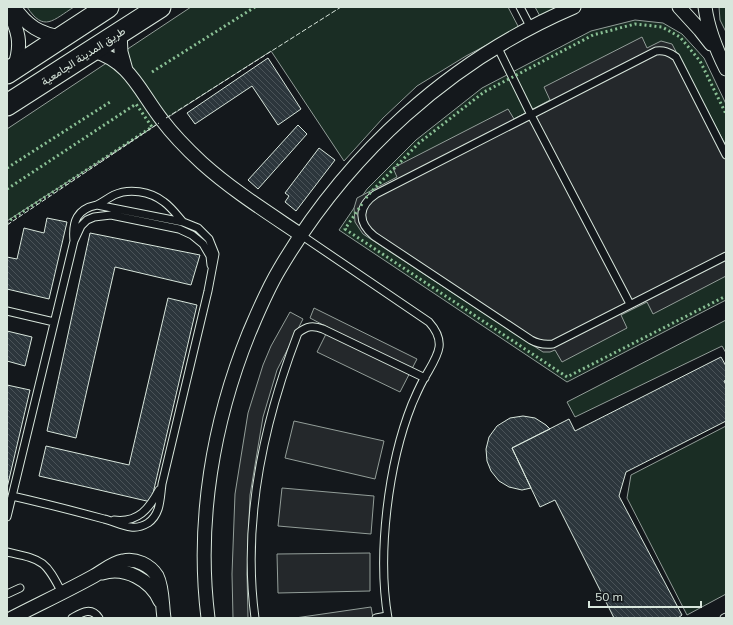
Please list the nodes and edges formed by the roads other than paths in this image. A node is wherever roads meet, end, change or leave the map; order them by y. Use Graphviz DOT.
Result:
graph roads {
  1 [pos="8,7"];
  2 [pos="14,7"];
  3 [pos="108,7"];
  4 [pos="160,7"];
  5 [pos="520,7"];
  6 [pos="574,7"];
  7 [pos="679,7"];
  8 [pos="705,7"];
  9 [pos="531,28"];
  10 [pos="120,33"];
  11 [pos="62,37"];
  12 [pos="497,46"];
  13 [pos="716,50"];
  14 [pos="93,51"];
  15 [pos="726,69"];
  16 [pos="10,70"];
  17 [pos="126,70"];
  18 [pos="7,105"];
  19 [pos="531,115"];
  20 [pos="726,155"];
  21 [pos="97,205"];
  22 [pos="144,218"];
  23 [pos="183,222"];
  24 [pos="301,235"];
  25 [pos="74,241"];
  26 [pos="726,256"];
  27 [pos="211,273"];
  28 [pos="630,304"];
  29 [pos="7,311"];
  30 [pos="54,322"];
  31 [pos="424,378"];
  32 [pos="162,484"];
  33 [pos="12,496"];
  34 [pos="7,517"];
  35 [pos="110,520"];
  36 [pos="7,552"];
  37 [pos="20,588"];
  38 [pos="62,593"];
  39 [pos="7,594"];
  40 [pos="163,613"];
  41 [pos="387,617"];
  42 [pos="12,618"];
  43 [pos="72,618"];
  44 [pos="99,618"];
  45 [pos="208,618"];
  46 [pos="255,618"];
  47 [pos="376,618"];
  1 -- 16 [label="street"];
  2 -- 11 [label="street"];
  3 -- 11 [label="main road"];
  4 -- 10 [label="main road, طريق المدينة الجامعية"];
  5 -- 9 [label="lane"];
  6 -- 9 [label="street"];
  7 -- 13 [label="street"];
  8 -- 13 [label="street"];
  9 -- 12 [label="street"];
  10 -- 14 [label="main road, طريق المدينة الجامعية"];
  10 -- 17 [label="street"];
  11 -- 16 [label="main road"];
  12 -- 19 [label="lane"];
  12 -- 24 [label="street"];
  13 -- 15 [label="street"];
  14 -- 17 [label="street"];
  14 -- 18 [label="main road, طريق المدينة الجامعية"];
  17 -- 24 [label="street"];
  19 -- 20 [label="lane"];
  19 -- 28 [label="lane"];
  19 -- 28 [label="lane"];
  21 -- 22 [label="lane"];
  21 -- 23 [label="lane"];
  21 -- 25 [label="lane"];
  22 -- 23 [label="lane"];
  22 -- 25 [label="lane"];
  22 -- 27 [label="lane"];
  23 -- 27 [label="lane"];
  24 -- 31 [label="lane"];
  24 -- 45 [label="street"];
  25 -- 30 [label="lane"];
  26 -- 28 [label="lane"];
  27 -- 32 [label="lane"];
  29 -- 30 [label="lane"];
  30 -- 33 [label="lane"];
  31 -- 41 [label="lane"];
  31 -- 46 [label="lane"];
  32 -- 35 [label="lane"];
  32 -- 35 [label="lane"];
  33 -- 34 [label="lane"];
  33 -- 35 [label="lane"];
  36 -- 38 [label="lane"];
  37 -- 39 [label="lane"];
  38 -- 40 [label="street"];
  38 -- 42 [label="street"];
  41 -- 47 [label="lane"];
  43 -- 44 [label="lane"];
}
